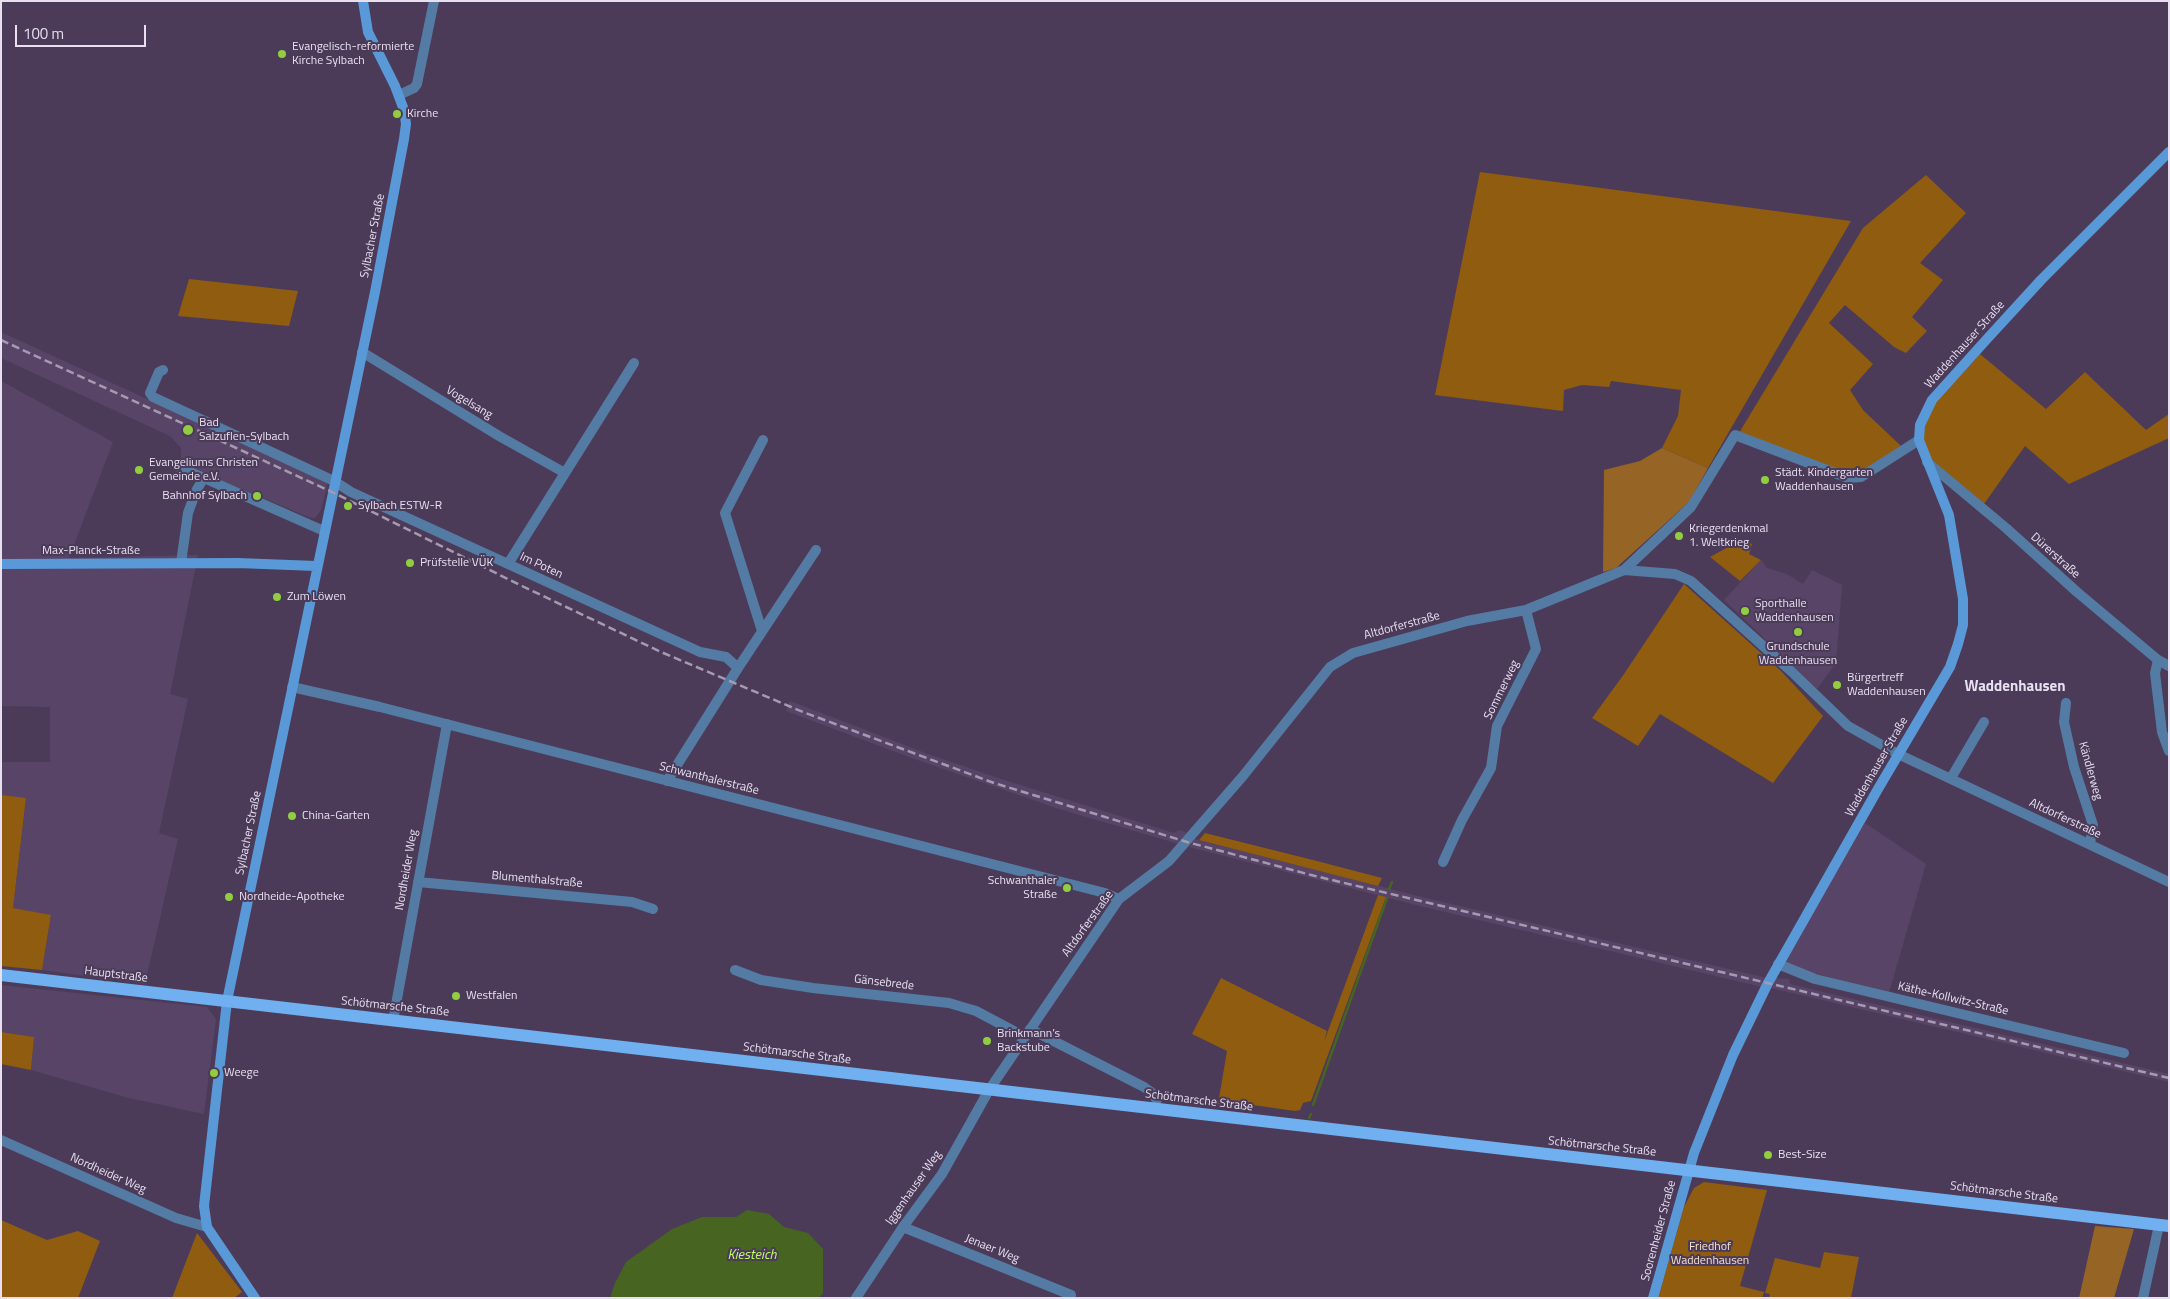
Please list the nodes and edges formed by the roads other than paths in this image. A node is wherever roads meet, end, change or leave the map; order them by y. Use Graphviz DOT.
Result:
graph roads {
  1 [pos="363,1"];
  2 [pos="434,1"];
  3 [pos="399,95"];
  4 [pos="2169,152"];
  5 [pos="362,352"];
  6 [pos="634,363"];
  7 [pos="162,370"];
  8 [pos="762,440"];
  9 [pos="1919,440"];
  10 [pos="1927,461"];
  11 [pos="179,467"];
  12 [pos="565,473"];
  13 [pos="203,479"];
  14 [pos="334,481"];
  15 [pos="324,531"];
  16 [pos="816,550"];
  17 [pos="181,563"];
  18 [pos="1,564"];
  19 [pos="508,564"];
  20 [pos="316,566"];
  21 [pos="1624,570"];
  22 [pos="1526,610"];
  23 [pos="762,631"];
  24 [pos="2158,660"];
  25 [pos="2169,666"];
  26 [pos="738,668"];
  27 [pos="292,687"];
  28 [pos="2066,703"];
  29 [pos="1984,722"];
  30 [pos="447,724"];
  31 [pos="2169,751"];
  32 [pos="1898,754"];
  33 [pos="1951,778"];
  34 [pos="667,781"];
  35 [pos="2090,844"];
  36 [pos="1443,862"];
  37 [pos="418,882"];
  38 [pos="2169,882"];
  39 [pos="1119,899"];
  40 [pos="653,909"];
  41 [pos="1778,964"];
  42 [pos="735,970"];
  43 [pos="1,975"];
  44 [pos="227,1001"];
  45 [pos="393,1021"];
  46 [pos="1028,1033"];
  47 [pos="2124,1053"];
  48 [pos="989,1090"];
  49 [pos="1157,1100"];
  50 [pos="1,1140"];
  51 [pos="1688,1171"];
  52 [pos="2164,1225"];
  53 [pos="207,1227"];
  54 [pos="903,1227"];
  55 [pos="1071,1295"];
  56 [pos="255,1298"];
  57 [pos="856,1298"];
  58 [pos="1653,1298"];
  59 [pos="2143,1298"];
  1 -- 3 [label="main road, Sylbacher Straße"];
  2 -- 3 [label="street"];
  3 -- 5 [label="main road, Sylbacher Straße"];
  4 -- 9 [label="main road, Waddenhauser Straße"];
  5 -- 12 [label="street, Vogelsang"];
  5 -- 14 [label="main road, Sylbacher Straße"];
  6 -- 12 [label="street"];
  7 -- 14 [label="street"];
  8 -- 23 [label="street"];
  9 -- 10 [label="main road, Waddenhauser Straße"];
  9 -- 21 [label="street"];
  10 -- 24 [label="street, Dürerstraße"];
  10 -- 32 [label="main road, Waddenhauser Straße"];
  11 -- 13 [label="street"];
  12 -- 19 [label="street"];
  13 -- 15 [label="street"];
  13 -- 17 [label="street"];
  14 -- 15 [label="main road, Sylbacher Straße"];
  14 -- 19 [label="street, Im Poten"];
  15 -- 20 [label="main road, Sylbacher Straße"];
  16 -- 23 [label="street"];
  17 -- 18 [label="main road, Max-Planck-Straße"];
  17 -- 20 [label="main road, Max-Planck-Straße"];
  19 -- 26 [label="street, Im Poten"];
  20 -- 27 [label="main road, Sylbacher Straße"];
  21 -- 22 [label="street, Altdorferstraße"];
  21 -- 32 [label="street, Altdorferstraße"];
  22 -- 36 [label="street, Sommerweg"];
  22 -- 39 [label="street, Altdorferstraße"];
  23 -- 26 [label="street"];
  24 -- 25 [label="street, Dürerstraße"];
  24 -- 31 [label="street"];
  26 -- 34 [label="street"];
  27 -- 30 [label="street, Schwanthalerstraße"];
  27 -- 44 [label="main road, Sylbacher Straße"];
  28 -- 35 [label="street, Kändlerweg"];
  29 -- 33 [label="street"];
  30 -- 34 [label="street, Schwanthalerstraße"];
  30 -- 37 [label="street, Nordheider Weg"];
  32 -- 33 [label="street, Altdorferstraße"];
  32 -- 41 [label="main road, Waddenhauser Straße"];
  33 -- 35 [label="street, Altdorferstraße"];
  34 -- 39 [label="street, Schwanthalerstraße"];
  35 -- 38 [label="street, Altdorferstraße"];
  37 -- 40 [label="street, Blumenthalstraße"];
  37 -- 45 [label="street, Nordheider Weg"];
  39 -- 46 [label="street, Altdorferstraße"];
  41 -- 47 [label="street, Käthe-Kollwitz-Straße"];
  41 -- 51 [label="main road, Waddenhauser Straße"];
  42 -- 46 [label="street, Gänsebrede"];
  43 -- 44 [label="main road, Hauptstraße"];
  44 -- 45 [label="main road, Schötmarsche Straße"];
  44 -- 53 [label="main road, Sylbacher Straße"];
  45 -- 48 [label="main road, Schötmarsche Straße"];
  46 -- 48 [label="street, Altdorferstraße"];
  46 -- 49 [label="street, Gänsebrede"];
  48 -- 51 [label="main road, Schötmarsche Straße"];
  48 -- 54 [label="street, Iggenhauser Weg"];
  50 -- 53 [label="street, Nordheider Weg"];
  51 -- 52 [label="main road, Schötmarsche Straße"];
  51 -- 58 [label="main road, Soorenheider Straße"];
  52 -- 59 [label="street"];
  53 -- 56 [label="main road, Sylbacher Straße"];
  54 -- 55 [label="street, Jenaer Weg"];
  54 -- 57 [label="street, Iggenhauser Weg"];
}
